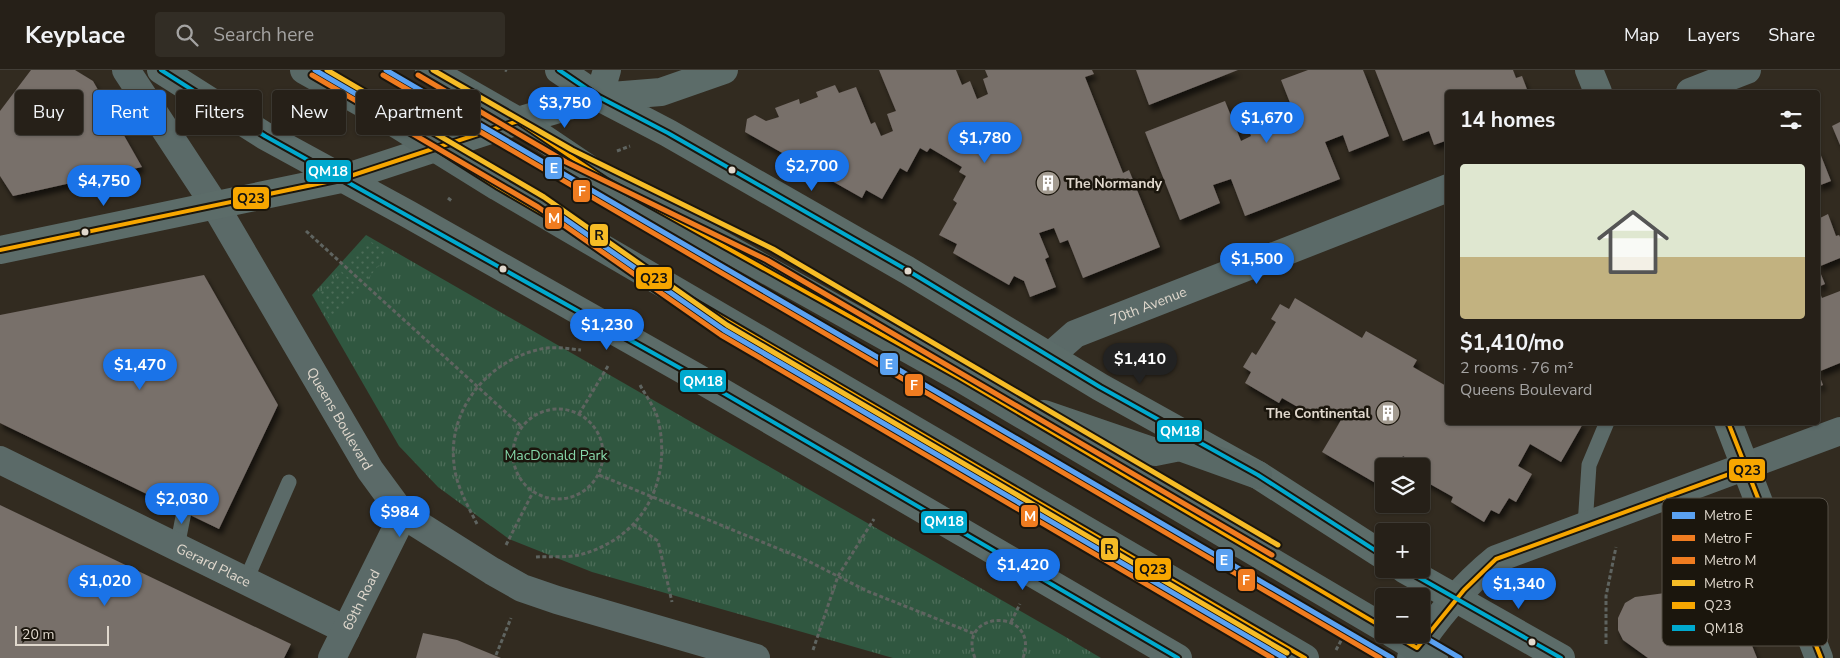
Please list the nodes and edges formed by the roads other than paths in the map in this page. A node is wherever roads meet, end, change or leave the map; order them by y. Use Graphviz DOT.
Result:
graph roads {
  1 [pos="126,70"];
  2 [pos="160,70"];
  3 [pos="304,70"];
  4 [pos="428,70"];
  5 [pos="559,70"];
  6 [pos="607,70"];
  7 [pos="724,70"];
  8 [pos="1589,70"];
  9 [pos="1747,70"];
  10 [pos="668,81"];
  11 [pos="1597,90"];
  12 [pos="1695,90"];
  13 [pos="599,97"];
  14 [pos="518,121"];
  15 [pos="438,149"];
  16 [pos="341,179"];
  17 [pos="1445,189"];
  18 [pos="216,206"];
  19 [pos="0,250"];
  20 [pos="1050,356"];
  21 [pos="988,395"];
  22 [pos="1606,425"];
  23 [pos="1729,425"];
  24 [pos="1840,430"];
  25 [pos="0,460"];
  26 [pos="1746,468"];
  27 [pos="1258,475"];
  28 [pos="290,482"];
  29 [pos="1662,498"];
  30 [pos="1663,498"];
  31 [pos="1758,498"];
  32 [pos="184,512"];
  33 [pos="403,515"];
  34 [pos="1585,526"];
  35 [pos="177,546"];
  36 [pos="1375,550"];
  37 [pos="1420,578"];
  38 [pos="246,580"];
  39 [pos="1456,598"];
  40 [pos="1375,623"];
  41 [pos="346,630"];
  42 [pos="1405,643"];
  43 [pos="1420,655"];
  44 [pos="332,658"];
  45 [pos="756,658"];
  46 [pos="1178,658"];
  47 [pos="1305,658"];
  48 [pos="1561,658"];
  1 -- 18 [label="street, Queens Boulevard"];
  2 -- 16 [label="street"];
  3 -- 15 [label="main road"];
  4 -- 14 [label="main road"];
  5 -- 13 [label="street"];
  6 -- 13 [label="street"];
  7 -- 10 [label="street"];
  8 -- 11 [label="street"];
  9 -- 12 [label="street"];
  10 -- 13 [label="street"];
  13 -- 14 [label="street"];
  13 -- 20 [label="street"];
  14 -- 15 [label="street"];
  14 -- 21 [label="main road"];
  15 -- 16 [label="street"];
  15 -- 47 [label="main road"];
  16 -- 18 [label="street"];
  16 -- 46 [label="street"];
  17 -- 20 [label="street, 70th Avenue"];
  18 -- 19 [label="street"];
  18 -- 33 [label="street, Queens Boulevard"];
  20 -- 27 [label="street"];
  21 -- 27 [label="main road"];
  21 -- 40 [label="main road"];
  22 -- 34 [label="lane"];
  23 -- 26 [label="street"];
  24 -- 26 [label="street"];
  25 -- 35 [label="street, Gerard Place"];
  26 -- 30 [label="street"];
  26 -- 31 [label="street"];
  27 -- 36 [label="street"];
  28 -- 38 [label="lane"];
  29 -- 34 [label="street"];
  32 -- 35 [label="lane"];
  33 -- 41 [label="street, 69th Road"];
  33 -- 45 [label="street, Queens Boulevard"];
  34 -- 39 [label="street"];
  35 -- 38 [label="street, Gerard Place"];
  37 -- 39 [label="street"];
  38 -- 41 [label="street, Gerard Place"];
  39 -- 43 [label="street"];
  39 -- 48 [label="street"];
  41 -- 44 [label="street, 69th Road"];
  42 -- 43 [label="main road"];
}
